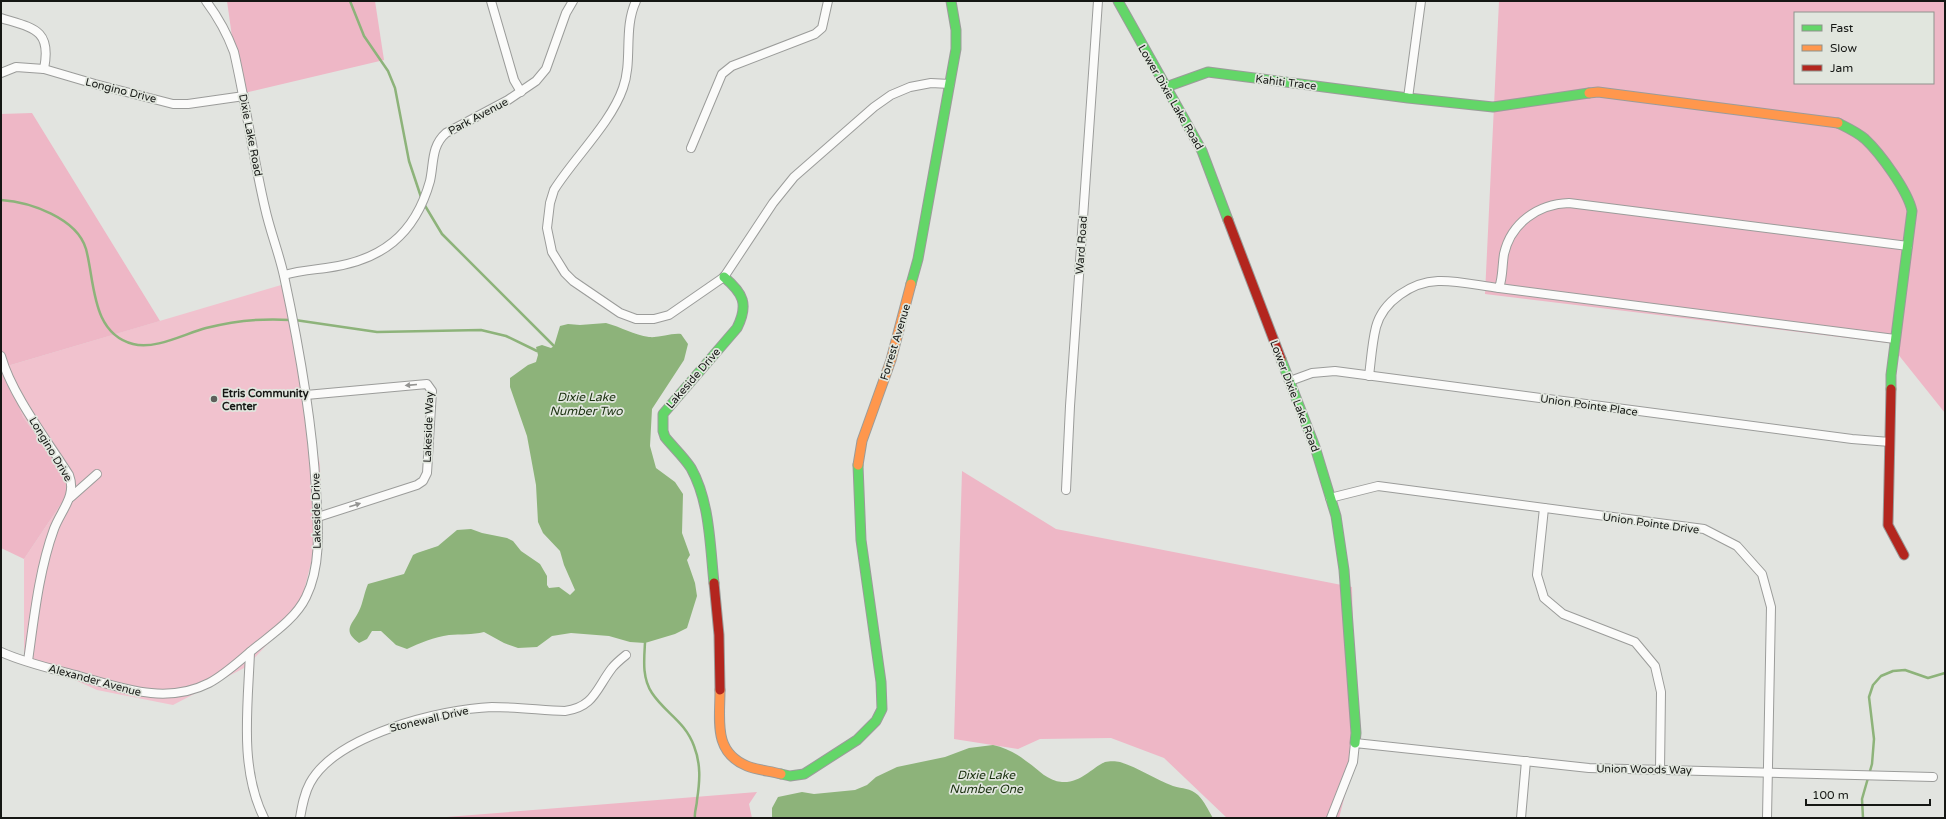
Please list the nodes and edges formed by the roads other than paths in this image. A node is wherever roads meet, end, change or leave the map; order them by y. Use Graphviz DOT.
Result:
graph roads {
  1 [pos="206,1"];
  2 [pos="491,1"];
  3 [pos="573,1"];
  4 [pos="636,1"];
  5 [pos="828,1"];
  6 [pos="951,1"];
  7 [pos="1098,1"];
  8 [pos="1118,1"];
  9 [pos="1421,1"];
  10 [pos="1,18"];
  11 [pos="44,69"];
  12 [pos="1,73"];
  13 [pos="950,84"];
  14 [pos="1166,87"];
  15 [pos="521,92"];
  16 [pos="244,96"];
  17 [pos="1408,98"];
  18 [pos="691,148"];
  19 [pos="1908,246"];
  20 [pos="284,274"];
  21 [pos="724,277"];
  22 [pos="1499,288"];
  23 [pos="1895,339"];
  24 [pos="1,356"];
  25 [pos="1369,376"];
  26 [pos="1290,381"];
  27 [pos="306,395"];
  28 [pos="1890,442"];
  29 [pos="97,474"];
  30 [pos="1066,490"];
  31 [pos="71,497"];
  32 [pos="1330,498"];
  33 [pos="1544,508"];
  34 [pos="318,517"];
  35 [pos="1904,556"];
  36 [pos="1,652"];
  37 [pos="250,652"];
  38 [pos="626,655"];
  39 [pos="28,661"];
  40 [pos="881,682"];
  41 [pos="1355,743"];
  42 [pos="1526,761"];
  43 [pos="1660,770"];
  44 [pos="1769,772"];
  45 [pos="1934,776"];
  46 [pos="264,818"];
  47 [pos="300,818"];
  48 [pos="1331,818"];
  49 [pos="1521,818"];
  50 [pos="1767,818"];
  1 -- 16 [label="street, Dixie Lake Road"];
  2 -- 15 [label="street"];
  3 -- 15 [label="street, Park Avenue"];
  4 -- 21 [label="street"];
  5 -- 18 [label="street"];
  6 -- 13 [label="street, Forrest Avenue"];
  7 -- 30 [label="street, Ward Road"];
  8 -- 14 [label="street, Lower Dixie Lake Road"];
  9 -- 17 [label="street"];
  10 -- 11 [label="street"];
  11 -- 12 [label="street, Longino Drive"];
  11 -- 16 [label="street, Longino Drive"];
  13 -- 21 [label="street"];
  13 -- 40 [label="street, Forrest Avenue"];
  14 -- 17 [label="street, Kahiti Trace"];
  14 -- 26 [label="street, Lower Dixie Lake Road"];
  15 -- 20 [label="street, Park Avenue"];
  16 -- 20 [label="street, Dixie Lake Road"];
  17 -- 19 [label="street, Kahiti Trace"];
  19 -- 22 [label="street"];
  19 -- 23 [label="street, Kahiti Trace"];
  20 -- 27 [label="street, Lakeside Drive"];
  21 -- 40 [label="street, Lakeside Drive"];
  22 -- 23 [label="street"];
  22 -- 25 [label="street"];
  23 -- 28 [label="street, Kahiti Trace"];
  24 -- 31 [label="street, Longino Drive"];
  25 -- 26 [label="street, Union Pointe Place"];
  25 -- 28 [label="street, Union Pointe Place"];
  26 -- 32 [label="street, Lower Dixie Lake Road"];
  27 -- 34 [label="street, Lakeside Drive"];
  34 -- 27 [label="street, Lakeside Way, one-way"];
  28 -- 35 [label="street, Kahiti Trace"];
  29 -- 31 [label="street"];
  31 -- 39 [label="street, Longino Drive"];
  32 -- 33 [label="street, Union Pointe Drive"];
  32 -- 41 [label="street, Lower Dixie Lake Road"];
  33 -- 43 [label="street"];
  33 -- 44 [label="street, Union Pointe Drive"];
  34 -- 37 [label="street, Lakeside Drive"];
  36 -- 39 [label="street, Alexander Avenue"];
  37 -- 39 [label="street, Alexander Avenue"];
  37 -- 46 [label="street"];
  38 -- 47 [label="street, Stonewall Drive"];
  41 -- 42 [label="street, Union Woods Way"];
  41 -- 48 [label="street, Lower Dixie Lake Road"];
  42 -- 43 [label="street, Union Woods Way"];
  42 -- 49 [label="street"];
  43 -- 44 [label="street, Union Woods Way"];
  44 -- 45 [label="street, Union Woods Way"];
  44 -- 50 [label="street, Union Pointe Drive"];
}
